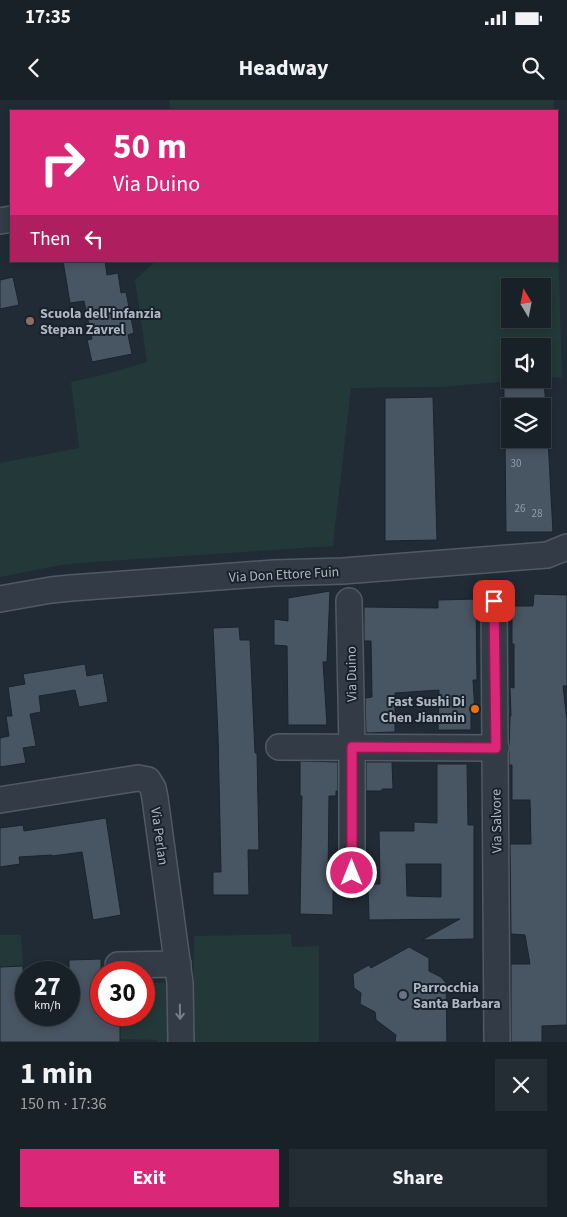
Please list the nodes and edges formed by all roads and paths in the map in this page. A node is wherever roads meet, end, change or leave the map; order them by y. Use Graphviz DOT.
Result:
graph roads {
  1 [pos="567,547"];
  2 [pos="0,599"];
  3 [pos="350,601"];
  4 [pos="494,601"];
  5 [pos="279,747"];
  6 [pos="352,747"];
  7 [pos="496,748"];
  8 [pos="0,800"];
  9 [pos="352,873"];
  10 [pos="118,957"];
  11 [pos="178,965"];
  12 [pos="181,1042"];
  13 [pos="496,1042"];
  1 -- 2 [label="street, Via Don Ettore Fuin"];
  3 -- 6 [label="street, Via Duino"];
  4 -- 7 [label="street, Via Salvore"];
  5 -- 6 [label="street"];
  6 -- 7 [label="street"];
  6 -- 9 [label="street, Via Duino"];
  7 -- 13 [label="street, Via Salvore"];
  8 -- 11 [label="street, Via Perlan"];
  10 -- 11 [label="street"];
  11 -- 12 [label="street, Via Perlan, one-way"];
}
